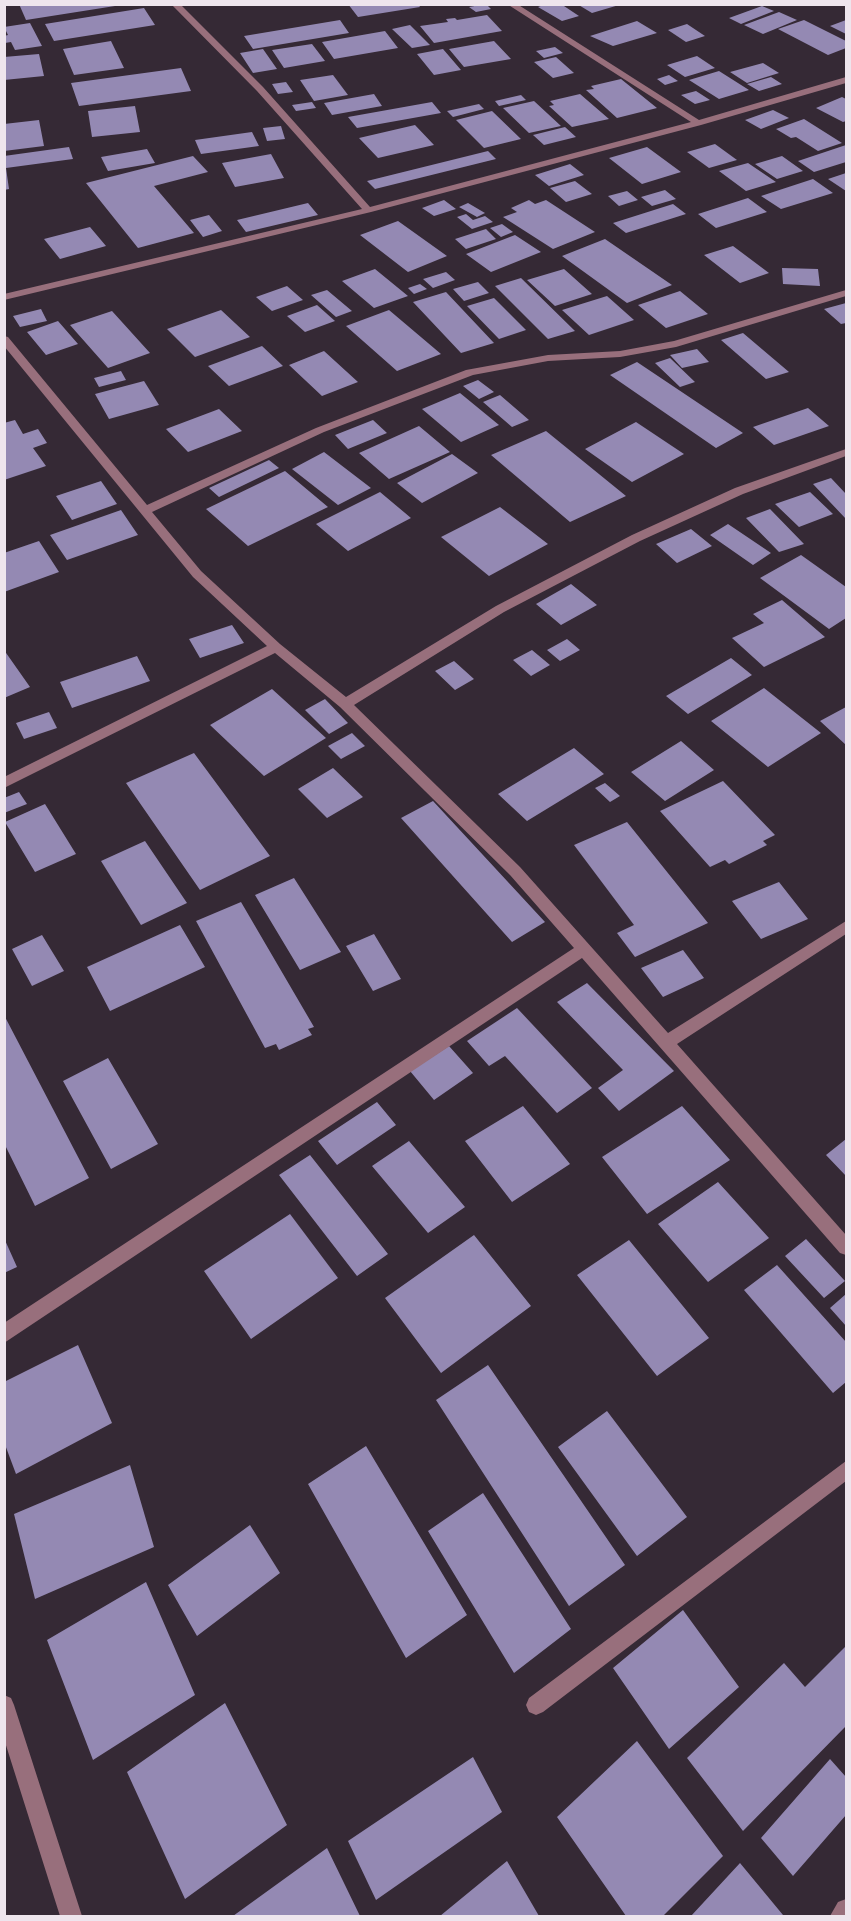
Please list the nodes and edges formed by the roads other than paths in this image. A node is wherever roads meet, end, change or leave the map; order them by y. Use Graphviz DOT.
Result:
graph roads {
  1 [pos="175,4"];
  2 [pos="511,4"];
  3 [pos="846,80"];
  4 [pos="698,123"];
  5 [pos="368,210"];
  6 [pos="846,293"];
  7 [pos="4,297"];
  8 [pos="4,339"];
  9 [pos="846,452"];
  10 [pos="147,510"];
  11 [pos="276,647"];
  12 [pos="345,704"];
  13 [pos="4,783"];
  14 [pos="846,927"];
  15 [pos="584,949"];
  16 [pos="667,1042"];
  17 [pos="846,1247"];
  18 [pos="4,1334"];
  19 [pos="846,1470"];
  20 [pos="4,1704"];
  21 [pos="536,1705"];
  22 [pos="846,1910"];
  23 [pos="71,1917"];
  24 [pos="841,1917"];
  1 -- 5 [label="street"];
  2 -- 4 [label="street"];
  3 -- 4 [label="street"];
  4 -- 5 [label="street"];
  5 -- 7 [label="street"];
  6 -- 10 [label="street"];
  8 -- 10 [label="street"];
  9 -- 12 [label="street"];
  10 -- 11 [label="street"];
  11 -- 12 [label="street"];
  11 -- 13 [label="street"];
  12 -- 15 [label="street"];
  14 -- 16 [label="street"];
  15 -- 16 [label="street"];
  15 -- 18 [label="street"];
  16 -- 17 [label="street"];
  19 -- 21 [label="street"];
  20 -- 23 [label="street"];
  22 -- 24 [label="street"];
}
